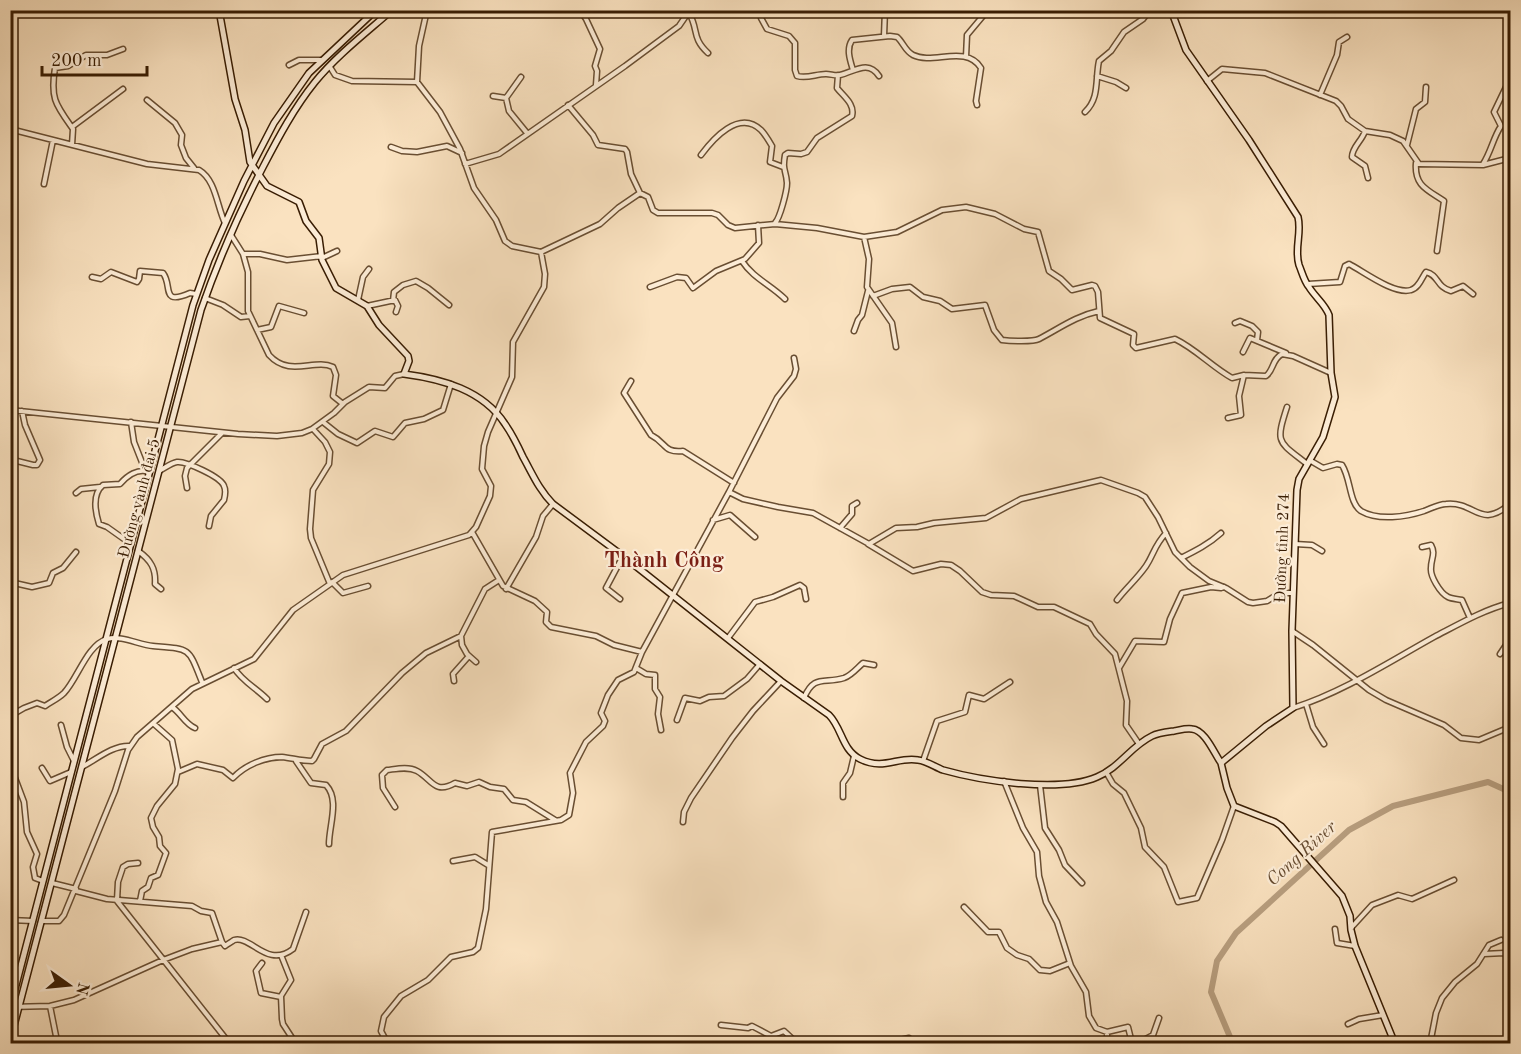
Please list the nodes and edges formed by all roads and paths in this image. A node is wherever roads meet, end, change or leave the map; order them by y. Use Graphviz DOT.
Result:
graph roads {
  1 [pos="219,10"];
  2 [pos="376,10"];
  3 [pos="392,10"];
  4 [pos="427,10"];
  5 [pos="580,10"];
  6 [pos="764,10"];
  7 [pos="885,10"];
  8 [pos="988,10"];
  9 [pos="1150,10"];
  10 [pos="1170,10"];
  11 [pos="690,12"];
  12 [pos="884,36"];
  13 [pos="1347,37"];
  14 [pos="123,49"];
  15 [pos="708,53"];
  16 [pos="966,57"];
  17 [pos="322,61"];
  18 [pos="289,65"];
  19 [pos="330,67"];
  20 [pos="853,70"];
  21 [pos="838,75"];
  22 [pos="879,76"];
  23 [pos="1097,76"];
  24 [pos="521,77"];
  25 [pos="1207,81"];
  26 [pos="417,82"];
  27 [pos="1510,84"];
  28 [pos="596,86"];
  29 [pos="1426,87"];
  30 [pos="1126,88"];
  31 [pos="123,89"];
  32 [pos="1320,95"];
  33 [pos="493,96"];
  34 [pos="506,98"];
  35 [pos="147,100"];
  36 [pos="568,105"];
  37 [pos="977,105"];
  38 [pos="1085,112"];
  39 [pos="72,127"];
  40 [pos="10,129"];
  41 [pos="1365,131"];
  42 [pos="527,134"];
  43 [pos="53,140"];
  44 [pos="72,145"];
  45 [pos="1407,145"];
  46 [pos="391,147"];
  47 [pos="462,153"];
  48 [pos="701,155"];
  49 [pos="1510,158"];
  50 [pos="1416,162"];
  51 [pos="465,164"];
  52 [pos="1483,165"];
  53 [pos="252,166"];
  54 [pos="783,167"];
  55 [pos="195,169"];
  56 [pos="258,176"];
  57 [pos="1368,178"];
  58 [pos="44,184"];
  59 [pos="640,193"];
  60 [pos="225,223"];
  61 [pos="775,224"];
  62 [pos="758,225"];
  63 [pos="231,235"];
  64 [pos="864,237"];
  65 [pos="337,251"];
  66 [pos="1437,251"];
  67 [pos="541,252"];
  68 [pos="243,254"];
  69 [pos="322,257"];
  70 [pos="742,261"];
  71 [pos="369,269"];
  72 [pos="92,277"];
  73 [pos="1307,284"];
  74 [pos="650,288"];
  75 [pos="868,290"];
  76 [pos="196,294"];
  77 [pos="1473,294"];
  78 [pos="873,296"];
  79 [pos="205,298"];
  80 [pos="785,299"];
  81 [pos="358,300"];
  82 [pos="393,301"];
  83 [pos="448,305"];
  84 [pos="367,306"];
  85 [pos="1099,311"];
  86 [pos="396,312"];
  87 [pos="303,313"];
  88 [pos="250,316"];
  89 [pos="1235,323"];
  90 [pos="257,330"];
  91 [pos="854,331"];
  92 [pos="1257,340"];
  93 [pos="896,347"];
  94 [pos="1243,352"];
  95 [pos="1293,356"];
  96 [pos="794,358"];
  97 [pos="1331,373"];
  98 [pos="404,374"];
  99 [pos="1244,375"];
  100 [pos="631,381"];
  101 [pos="451,384"];
  102 [pos="10,402"];
  103 [pos="343,404"];
  104 [pos="1287,407"];
  105 [pos="12,410"];
  106 [pos="22,411"];
  107 [pos="497,414"];
  108 [pos="1228,418"];
  109 [pos="323,422"];
  110 [pos="131,423"];
  111 [pos="161,426"];
  112 [pos="171,427"];
  113 [pos="312,429"];
  114 [pos="222,433"];
  115 [pos="13,460"];
  116 [pos="1309,463"];
  117 [pos="190,465"];
  118 [pos="147,471"];
  119 [pos="159,471"];
  120 [pos="734,483"];
  121 [pos="100,487"];
  122 [pos="187,488"];
  123 [pos="729,492"];
  124 [pos="76,493"];
  125 [pos="857,503"];
  126 [pos="553,504"];
  127 [pos="1510,504"];
  128 [pos="713,520"];
  129 [pos="209,526"];
  130 [pos="840,528"];
  131 [pos="472,532"];
  132 [pos="1166,533"];
  133 [pos="1221,533"];
  134 [pos="755,537"];
  135 [pos="130,544"];
  136 [pos="867,544"];
  137 [pos="1294,544"];
  138 [pos="1422,547"];
  139 [pos="138,551"];
  140 [pos="1322,551"];
  141 [pos="76,552"];
  142 [pos="622,555"];
  143 [pos="1181,558"];
  144 [pos="499,580"];
  145 [pos="10,582"];
  146 [pos="331,583"];
  147 [pos="368,586"];
  148 [pos="1224,587"];
  149 [pos="506,588"];
  150 [pos="161,589"];
  151 [pos="1292,593"];
  152 [pos="672,594"];
  153 [pos="620,598"];
  154 [pos="806,599"];
  155 [pos="1117,600"];
  156 [pos="1510,603"];
  157 [pos="1470,618"];
  158 [pos="1292,631"];
  159 [pos="461,636"];
  160 [pos="728,638"];
  161 [pos="115,639"];
  162 [pos="1510,639"];
  163 [pos="106,640"];
  164 [pos="642,652"];
  165 [pos="1500,654"];
  166 [pos="469,656"];
  167 [pos="476,662"];
  168 [pos="760,664"];
  169 [pos="874,665"];
  170 [pos="234,668"];
  171 [pos="636,668"];
  172 [pos="1118,668"];
  173 [pos="454,681"];
  174 [pos="781,681"];
  175 [pos="1356,681"];
  176 [pos="202,682"];
  177 [pos="1010,682"];
  178 [pos="804,698"];
  179 [pos="267,699"];
  180 [pos="1306,704"];
  181 [pos="172,707"];
  182 [pos="1293,708"];
  183 [pos="10,716"];
  184 [pos="677,720"];
  185 [pos="154,724"];
  186 [pos="61,725"];
  187 [pos="1510,727"];
  188 [pos="195,728"];
  189 [pos="662,730"];
  190 [pos="1139,744"];
  191 [pos="1324,744"];
  192 [pos="130,746"];
  193 [pos="854,756"];
  194 [pos="295,760"];
  195 [pos="74,761"];
  196 [pos="923,761"];
  197 [pos="1221,763"];
  198 [pos="82,767"];
  199 [pos="42,768"];
  200 [pos="71,772"];
  201 [pos="178,772"];
  202 [pos="1106,772"];
  203 [pos="10,776"];
  204 [pos="1003,781"];
  205 [pos="1040,784"];
  206 [pos="843,797"];
  207 [pos="1234,806"];
  208 [pos="395,807"];
  209 [pos="556,821"];
  210 [pos="683,822"];
  211 [pos="329,844"];
  212 [pos="453,861"];
  213 [pos="138,863"];
  214 [pos="488,865"];
  215 [pos="1455,880"];
  216 [pos="43,881"];
  217 [pos="52,883"];
  218 [pos="1082,883"];
  219 [pos="76,890"];
  220 [pos="117,900"];
  221 [pos="140,901"];
  222 [pos="964,906"];
  223 [pos="306,912"];
  224 [pos="10,920"];
  225 [pos="33,921"];
  226 [pos="42,921"];
  227 [pos="1335,929"];
  228 [pos="1350,929"];
  229 [pos="1501,940"];
  230 [pos="222,942"];
  231 [pos="1356,946"];
  232 [pos="1483,954"];
  233 [pos="282,955"];
  234 [pos="163,960"];
  235 [pos="1510,962"];
  236 [pos="262,963"];
  237 [pos="1070,963"];
  238 [pos="281,997"];
  239 [pos="50,1006"];
  240 [pos="11,1007"];
  241 [pos="20,1007"];
  242 [pos="1383,1015"];
  243 [pos="1159,1018"];
  244 [pos="1348,1024"];
  245 [pos="721,1025"];
  246 [pos="1107,1032"];
  247 [pos="10,1041"];
  248 [pos="56,1044"];
  249 [pos="230,1044"];
  250 [pos="296,1044"];
  251 [pos="388,1044"];
  252 [pos="798,1044"];
  253 [pos="882,1044"];
  254 [pos="915,1044"];
  255 [pos="1107,1044"];
  256 [pos="1395,1044"];
  257 [pos="1430,1044"];
  1 -- 53 [label="main road"];
  2 -- 17 [label="main road, Đường vành đai 5"];
  3 -- 19 [label="main road, Đường vành đai 5"];
  4 -- 26 [label="street"];
  5 -- 28 [label="street"];
  6 -- 21 [label="street"];
  7 -- 12 [label="street"];
  8 -- 16 [label="street"];
  9 -- 23 [label="street"];
  10 -- 25 [label="main road, Đường tỉnh 274"];
  11 -- 15 [label="street"];
  11 -- 28 [label="street"];
  12 -- 16 [label="street"];
  12 -- 20 [label="street"];
  13 -- 32 [label="street"];
  14 -- 39 [label="street"];
  16 -- 37 [label="street"];
  17 -- 18 [label="street"];
  17 -- 53 [label="main road, Đường vành đai 5"];
  19 -- 26 [label="street"];
  19 -- 56 [label="main road, Đường vành đai 5"];
  20 -- 21 [label="street"];
  20 -- 22 [label="street"];
  21 -- 54 [label="street"];
  23 -- 30 [label="street"];
  23 -- 38 [label="street"];
  24 -- 34 [label="street"];
  25 -- 32 [label="street"];
  25 -- 73 [label="main road, Đường tỉnh 274"];
  26 -- 47 [label="street"];
  27 -- 52 [label="street"];
  28 -- 36 [label="street"];
  29 -- 45 [label="street"];
  31 -- 39 [label="street"];
  32 -- 41 [label="street"];
  33 -- 34 [label="street"];
  34 -- 42 [label="street"];
  35 -- 55 [label="street"];
  36 -- 42 [label="street"];
  36 -- 59 [label="street"];
  39 -- 44 [label="street"];
  40 -- 43 [label="street"];
  41 -- 45 [label="street"];
  41 -- 57 [label="street"];
  42 -- 51 [label="street"];
  43 -- 44 [label="street"];
  43 -- 58 [label="street"];
  44 -- 55 [label="street"];
  45 -- 50 [label="street"];
  46 -- 47 [label="street"];
  47 -- 51 [label="street"];
  48 -- 54 [label="street"];
  49 -- 52 [label="street"];
  50 -- 52 [label="street"];
  50 -- 66 [label="street"];
  51 -- 67 [label="street"];
  53 -- 56 [label="main road"];
  53 -- 60 [label="main road, Đường vành đai 5"];
  54 -- 61 [label="street"];
  55 -- 60 [label="street"];
  56 -- 63 [label="main road, Đường vành đai 5"];
  56 -- 69 [label="main road"];
  59 -- 62 [label="street"];
  59 -- 67 [label="street"];
  60 -- 76 [label="main road, Đường vành đai 5"];
  61 -- 62 [label="street"];
  61 -- 64 [label="street"];
  62 -- 70 [label="street"];
  63 -- 68 [label="street"];
  63 -- 79 [label="main road, Đường vành đai 5"];
  64 -- 75 [label="street"];
  64 -- 85 [label="street"];
  65 -- 69 [label="street"];
  67 -- 107 [label="street"];
  68 -- 69 [label="street"];
  68 -- 88 [label="street"];
  69 -- 81 [label="main road"];
  70 -- 74 [label="street"];
  70 -- 80 [label="street"];
  71 -- 81 [label="street"];
  72 -- 76 [label="street"];
  73 -- 77 [label="street"];
  73 -- 97 [label="main road, Đường tỉnh 274"];
  75 -- 78 [label="street"];
  75 -- 91 [label="street"];
  76 -- 111 [label="main road, Đường vành đai 5"];
  78 -- 85 [label="street"];
  78 -- 93 [label="street"];
  79 -- 88 [label="street"];
  79 -- 112 [label="main road, Đường vành đai 5"];
  81 -- 84 [label="main road"];
  82 -- 83 [label="street"];
  82 -- 84 [label="street"];
  82 -- 86 [label="street"];
  84 -- 98 [label="main road"];
  85 -- 99 [label="street"];
  87 -- 90 [label="street"];
  88 -- 90 [label="street"];
  89 -- 92 [label="street"];
  90 -- 103 [label="street"];
  92 -- 94 [label="street"];
  92 -- 95 [label="street"];
  95 -- 97 [label="street"];
  95 -- 99 [label="street"];
  96 -- 120 [label="street"];
  97 -- 116 [label="main road, Đường tỉnh 274"];
  98 -- 101 [label="main road"];
  98 -- 103 [label="street"];
  99 -- 108 [label="street"];
  100 -- 120 [label="street"];
  101 -- 107 [label="main road"];
  101 -- 109 [label="street"];
  102 -- 105 [label="street"];
  103 -- 109 [label="street"];
  104 -- 116 [label="street"];
  105 -- 106 [label="street"];
  106 -- 110 [label="street"];
  106 -- 115 [label="street"];
  107 -- 126 [label="main road"];
  107 -- 131 [label="street"];
  109 -- 113 [label="street"];
  110 -- 111 [label="street"];
  110 -- 118 [label="street"];
  111 -- 112 [label="street"];
  111 -- 118 [label="main road, Đường vành đai 5"];
  112 -- 114 [label="street"];
  112 -- 119 [label="main road, Đường vành đai 5"];
  113 -- 114 [label="street"];
  113 -- 146 [label="street"];
  114 -- 117 [label="street"];
  116 -- 127 [label="street"];
  116 -- 137 [label="main road, Đường tỉnh 274"];
  117 -- 119 [label="street"];
  117 -- 122 [label="street"];
  117 -- 129 [label="street"];
  118 -- 121 [label="street"];
  118 -- 135 [label="main road, Đường vành đai 5"];
  119 -- 139 [label="main road, Đường vành đai 5"];
  120 -- 123 [label="street"];
  121 -- 124 [label="street"];
  121 -- 135 [label="street"];
  123 -- 128 [label="street"];
  123 -- 130 [label="street"];
  125 -- 130 [label="street"];
  126 -- 142 [label="main road"];
  126 -- 149 [label="street"];
  128 -- 134 [label="street"];
  128 -- 152 [label="street"];
  130 -- 136 [label="street"];
  131 -- 144 [label="street"];
  131 -- 146 [label="street"];
  132 -- 136 [label="street"];
  132 -- 143 [label="street"];
  132 -- 155 [label="street"];
  133 -- 143 [label="street"];
  135 -- 163 [label="main road, Đường vành đai 5"];
  136 -- 172 [label="street"];
  137 -- 140 [label="street"];
  137 -- 151 [label="main road, Đường tỉnh 274"];
  138 -- 157 [label="street"];
  139 -- 150 [label="street"];
  139 -- 161 [label="main road, Đường vành đai 5"];
  141 -- 145 [label="street"];
  142 -- 152 [label="main road"];
  142 -- 153 [label="street"];
  143 -- 148 [label="street"];
  144 -- 149 [label="street"];
  144 -- 159 [label="street"];
  146 -- 147 [label="street"];
  146 -- 170 [label="street"];
  148 -- 151 [label="street"];
  148 -- 172 [label="street"];
  149 -- 164 [label="street"];
  151 -- 158 [label="main road, Đường tỉnh 274"];
  152 -- 160 [label="main road"];
  152 -- 164 [label="street"];
  154 -- 160 [label="street"];
  156 -- 157 [label="street"];
  157 -- 175 [label="street"];
  158 -- 175 [label="street"];
  158 -- 182 [label="main road, Đường tỉnh 274"];
  159 -- 166 [label="street"];
  159 -- 194 [label="street"];
  160 -- 168 [label="main road"];
  161 -- 163 [label="street"];
  161 -- 176 [label="street"];
  161 -- 198 [label="main road, Đường vành đai 5"];
  162 -- 165 [label="street"];
  163 -- 183 [label="street"];
  163 -- 195 [label="main road, Đường vành đai 5"];
  164 -- 171 [label="street"];
  166 -- 167 [label="street"];
  166 -- 173 [label="street"];
  168 -- 174 [label="main road"];
  168 -- 184 [label="street"];
  169 -- 178 [label="street"];
  170 -- 176 [label="street"];
  170 -- 179 [label="street"];
  171 -- 189 [label="street"];
  171 -- 209 [label="street"];
  172 -- 190 [label="street"];
  174 -- 178 [label="main road"];
  174 -- 210 [label="street"];
  175 -- 180 [label="street"];
  175 -- 187 [label="street"];
  176 -- 181 [label="street"];
  177 -- 196 [label="street"];
  178 -- 193 [label="main road"];
  180 -- 182 [label="street"];
  180 -- 191 [label="street"];
  181 -- 185 [label="street"];
  181 -- 188 [label="street"];
  182 -- 197 [label="main road"];
  185 -- 192 [label="street"];
  185 -- 201 [label="street"];
  186 -- 195 [label="street"];
  190 -- 197 [label="main road"];
  190 -- 202 [label="main road"];
  192 -- 198 [label="street"];
  192 -- 219 [label="street"];
  193 -- 196 [label="main road"];
  193 -- 206 [label="street"];
  194 -- 201 [label="street"];
  194 -- 211 [label="street"];
  195 -- 200 [label="main road, Đường vành đai 5"];
  196 -- 204 [label="main road"];
  197 -- 207 [label="main road"];
  198 -- 217 [label="main road, Đường vành đai 5"];
  199 -- 200 [label="street"];
  200 -- 216 [label="main road"];
  201 -- 221 [label="street"];
  202 -- 205 [label="main road"];
  202 -- 207 [label="street"];
  203 -- 216 [label="street"];
  204 -- 205 [label="main road"];
  204 -- 237 [label="street"];
  205 -- 218 [label="street"];
  207 -- 228 [label="main road"];
  208 -- 209 [label="street"];
  209 -- 214 [label="street"];
  212 -- 214 [label="street"];
  213 -- 220 [label="street"];
  214 -- 251 [label="street"];
  215 -- 228 [label="street"];
  216 -- 225 [label="main road"];
  217 -- 219 [label="street"];
  217 -- 226 [label="main road, Đường vành đai 5"];
  219 -- 220 [label="street"];
  219 -- 226 [label="street"];
  220 -- 221 [label="street"];
  220 -- 234 [label="street"];
  221 -- 230 [label="street"];
  222 -- 237 [label="street"];
  223 -- 233 [label="street"];
  224 -- 225 [label="street"];
  225 -- 240 [label="main road"];
  226 -- 241 [label="main road, Đường vành đai 5"];
  227 -- 231 [label="street"];
  228 -- 231 [label="main road"];
  229 -- 232 [label="street"];
  230 -- 233 [label="street"];
  230 -- 234 [label="street"];
  231 -- 242 [label="main road"];
  232 -- 235 [label="street"];
  232 -- 257 [label="street"];
  233 -- 238 [label="street"];
  234 -- 239 [label="street"];
  234 -- 249 [label="street"];
  236 -- 238 [label="street"];
  237 -- 246 [label="street"];
  238 -- 250 [label="street"];
  239 -- 241 [label="street"];
  239 -- 248 [label="street"];
  240 -- 241 [label="street"];
  241 -- 247 [label="main road, Đường vành đai 5"];
  242 -- 244 [label="street"];
  242 -- 256 [label="main road"];
  243 -- 246 [label="street"];
  245 -- 252 [label="street"];
  246 -- 255 [label="street"];
  253 -- 254 [label="street"];
}
